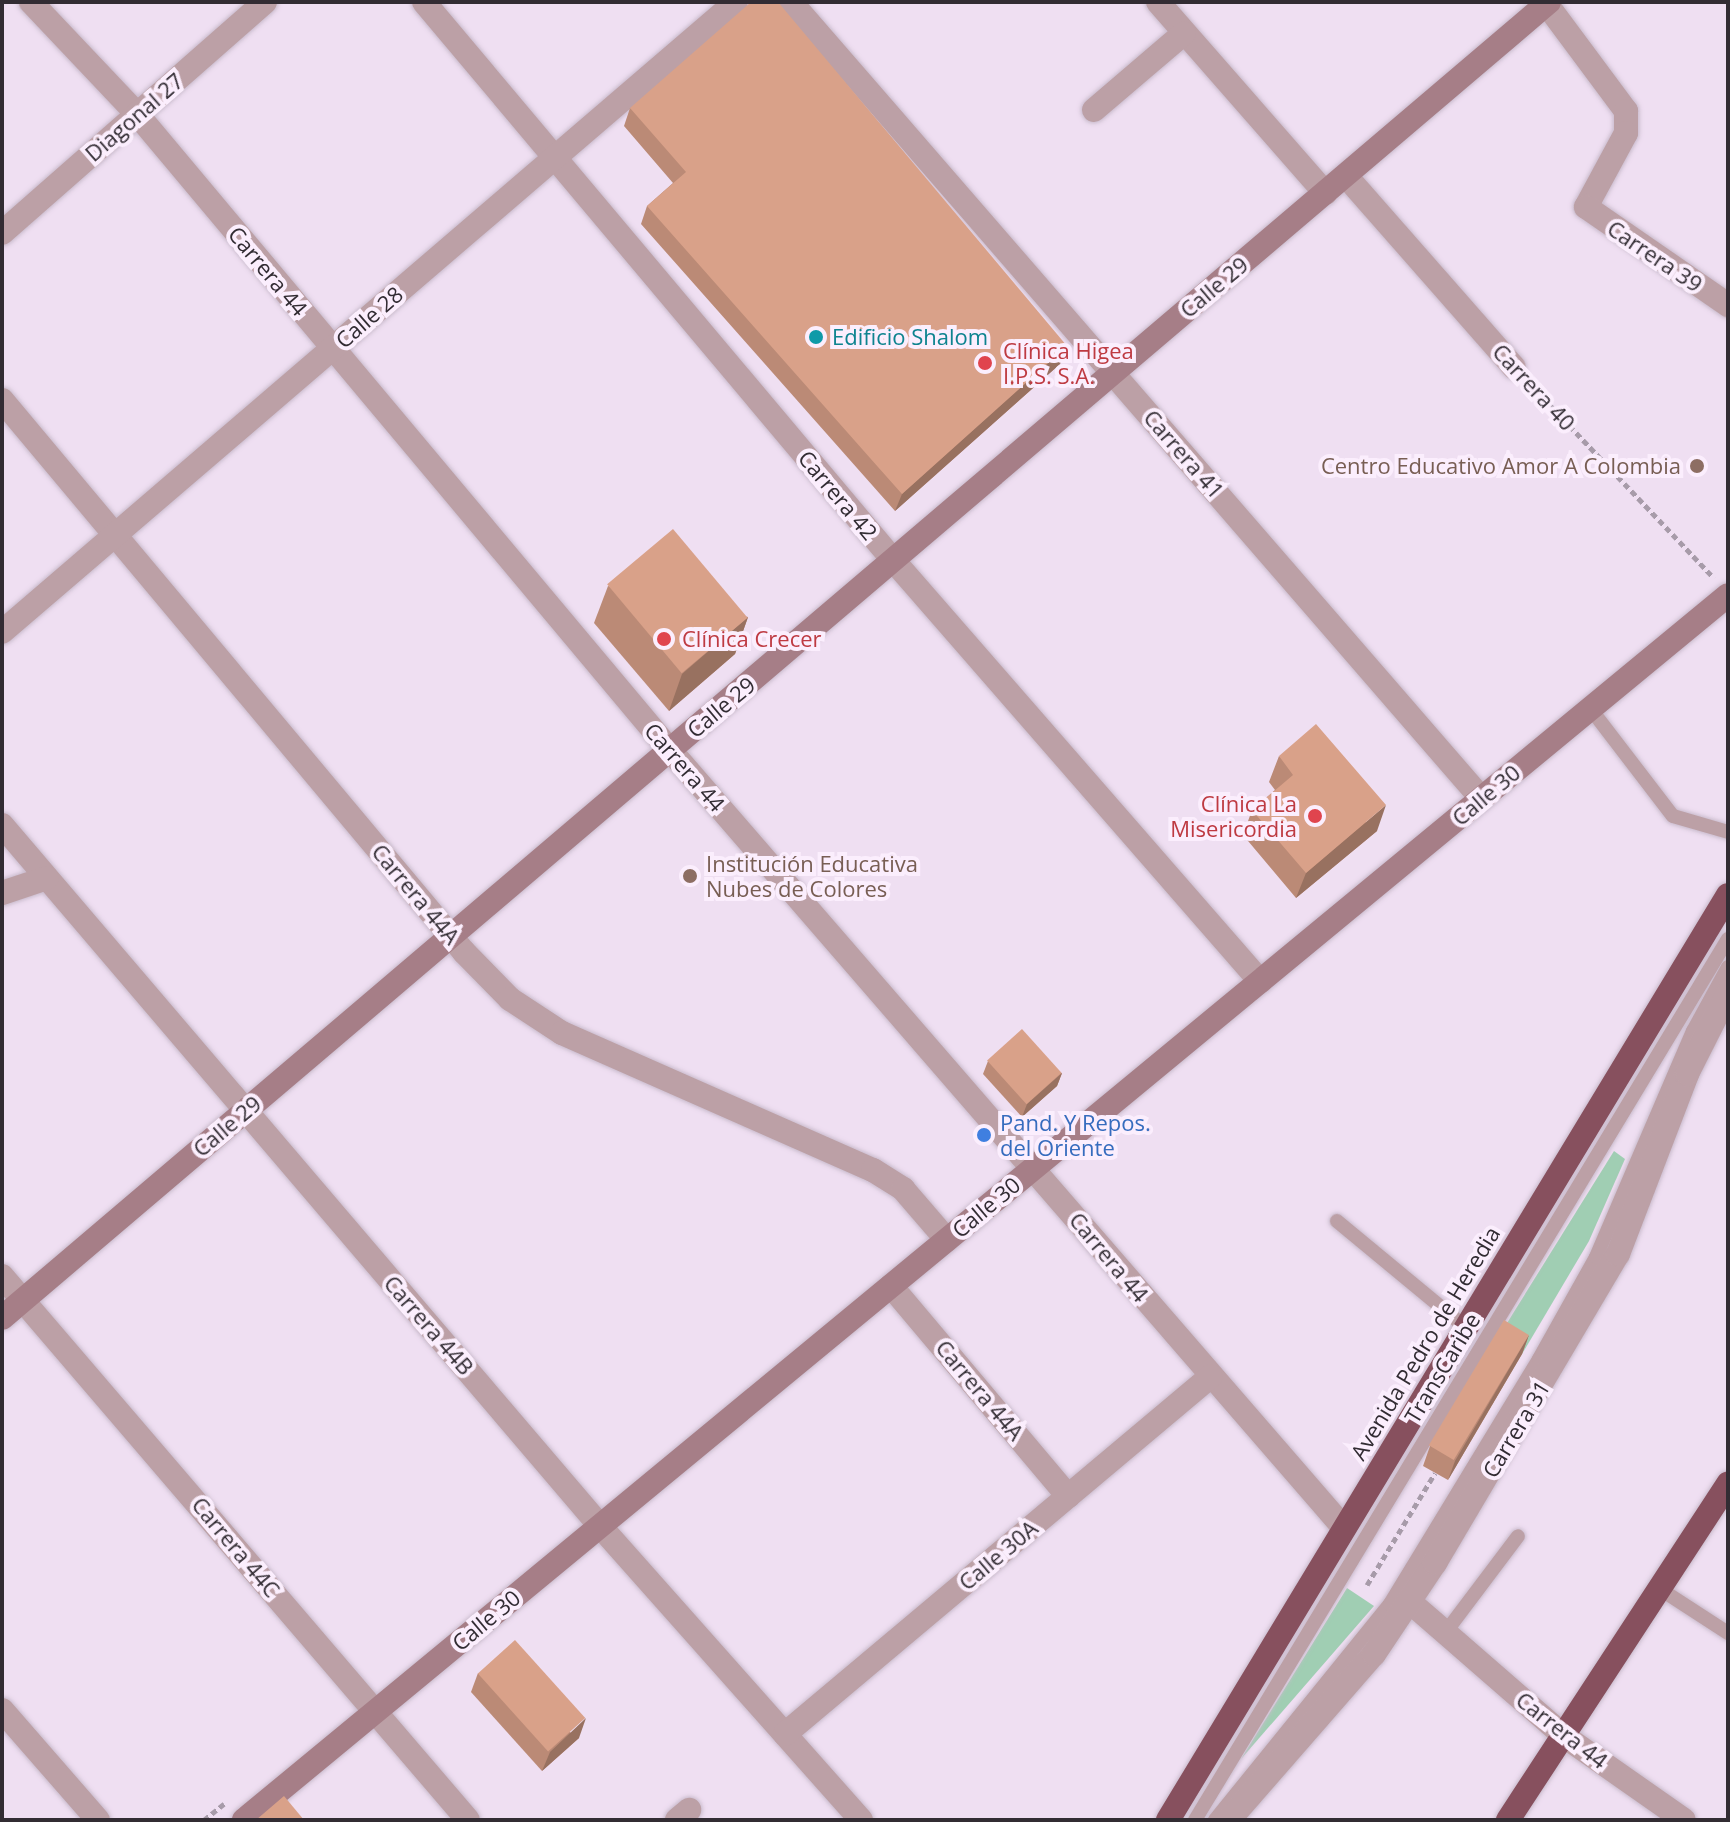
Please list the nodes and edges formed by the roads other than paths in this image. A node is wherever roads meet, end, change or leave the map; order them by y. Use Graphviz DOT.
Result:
graph roads {
  1 [pos="31,2"];
  2 [pos="265,2"];
  3 [pos="424,2"];
  4 [pos="736,2"];
  5 [pos="791,2"];
  6 [pos="1158,2"];
  7 [pos="1547,3"];
  8 [pos="1184,33"];
  9 [pos="1094,110"];
  10 [pos="137,114"];
  11 [pos="553,159"];
  12 [pos="1346,176"];
  13 [pos="1325,193"];
  14 [pos="2,233"];
  15 [pos="1728,305"];
  16 [pos="333,348"];
  17 [pos="1514,367"];
  18 [pos="1114,372"];
  19 [pos="2,400"];
  20 [pos="117,534"];
  21 [pos="893,560"];
  22 [pos="1724,590"];
  23 [pos="2,632"];
  24 [pos="1590,708"];
  25 [pos="670,750"];
  26 [pos="1481,798"];
  27 [pos="2,825"];
  28 [pos="1728,832"];
  29 [pos="47,878"];
  30 [pos="2,893"];
  31 [pos="1728,895"];
  32 [pos="451,935"];
  33 [pos="1728,939"];
  34 [pos="1728,967"];
  35 [pos="1260,981"];
  36 [pos="1728,993"];
  37 [pos="246,1111"];
  38 [pos="1033,1168"];
  39 [pos="1337,1221"];
  40 [pos="947,1240"];
  41 [pos="2,1276"];
  42 [pos="891,1286"];
  43 [pos="23,1300"];
  44 [pos="2,1318"];
  45 [pos="1465,1327"];
  46 [pos="1211,1376"];
  47 [pos="1728,1484"];
  48 [pos="1068,1496"];
  49 [pos="600,1526"];
  50 [pos="1344,1528"];
  51 [pos="1518,1536"];
  52 [pos="1660,1589"];
  53 [pos="1410,1602"];
  54 [pos="1445,1633"];
  55 [pos="1728,1633"];
  56 [pos="2,1710"];
  57 [pos="375,1712"];
  58 [pos="785,1734"];
  59 [pos="1564,1736"];
  60 [pos="98,1820"];
  61 [pos="244,1820"];
  62 [pos="468,1820"];
  63 [pos="861,1820"];
  64 [pos="1168,1820"];
  65 [pos="1195,1820"];
  66 [pos="1215,1820"];
  67 [pos="1229,1820"];
  68 [pos="1508,1820"];
  69 [pos="1684,1820"];
  1 -- 10 [label="street, Carrera 44"];
  2 -- 10 [label="street, Diagonal 27"];
  3 -- 11 [label="street, Carrera 42"];
  4 -- 11 [label="street, Calle 28"];
  5 -- 18 [label="street, Carrera 41"];
  6 -- 8 [label="street"];
  7 -- 12 [label="street, Calle 29"];
  7 -- 15 [label="street, Carrera 39"];
  8 -- 9 [label="street"];
  8 -- 13 [label="street"];
  10 -- 14 [label="street, Diagonal 27"];
  10 -- 16 [label="street, Carrera 44"];
  11 -- 16 [label="street, Calle 28"];
  11 -- 21 [label="street, Carrera 42"];
  12 -- 13 [label="street, Calle 29"];
  12 -- 17 [label="street, Carrera 40"];
  13 -- 18 [label="street, Calle 29"];
  16 -- 20 [label="street, Calle 28"];
  16 -- 25 [label="street, Carrera 44"];
  18 -- 21 [label="street, Calle 29"];
  18 -- 26 [label="street, Carrera 41"];
  19 -- 20 [label="street, Carrera 44A"];
  20 -- 23 [label="street, Calle 28"];
  20 -- 32 [label="street, Carrera 44A"];
  21 -- 25 [label="street, Calle 29"];
  21 -- 35 [label="street, Carrera 42"];
  22 -- 24 [label="street, Calle 30"];
  24 -- 26 [label="street, Calle 30"];
  24 -- 28 [label="lane"];
  25 -- 32 [label="street, Calle 29"];
  25 -- 38 [label="street, Carrera 44"];
  26 -- 35 [label="street, Calle 30"];
  27 -- 29 [label="street, Carrera 44B"];
  29 -- 30 [label="street"];
  29 -- 37 [label="street, Carrera 44B"];
  31 -- 45 [label="highway, Avenida Pedro de Heredia"];
  32 -- 37 [label="street, Calle 29"];
  32 -- 40 [label="street, Carrera 44A"];
  33 -- 65 [label="lane, TransCaribe"];
  34 -- 66 [label="lane"];
  35 -- 38 [label="street, Calle 30"];
  36 -- 53 [label="street, Carrera 31"];
  37 -- 43 [label="street, Calle 29"];
  37 -- 49 [label="street, Carrera 44B"];
  38 -- 40 [label="street, Calle 30"];
  38 -- 46 [label="street, Carrera 44"];
  39 -- 45 [label="lane"];
  40 -- 42 [label="street, Calle 30"];
  41 -- 43 [label="street, Carrera 44C"];
  42 -- 48 [label="street, Carrera 44A"];
  42 -- 49 [label="street, Calle 30"];
  43 -- 44 [label="street, Calle 29"];
  43 -- 57 [label="street, Carrera 44C"];
  45 -- 50 [label="highway, Avenida Pedro de Heredia"];
  46 -- 48 [label="street, Calle 30A"];
  46 -- 50 [label="street, Carrera 44"];
  47 -- 52 [label="highway"];
  48 -- 58 [label="street, Calle 30A"];
  49 -- 57 [label="street, Calle 30"];
  49 -- 58 [label="street, Carrera 44B"];
  50 -- 64 [label="highway, Avenida Pedro de Heredia"];
  51 -- 54 [label="lane"];
  52 -- 55 [label="lane"];
  52 -- 59 [label="highway"];
  53 -- 54 [label="street, Carrera 44"];
  53 -- 67 [label="street, Carrera 31"];
  54 -- 59 [label="street, Carrera 44"];
  56 -- 60 [label="street"];
  57 -- 61 [label="street, Calle 30"];
  57 -- 62 [label="street, Carrera 44C"];
  58 -- 63 [label="street, Carrera 44B"];
  59 -- 68 [label="highway"];
  59 -- 69 [label="street, Carrera 44"];
}
